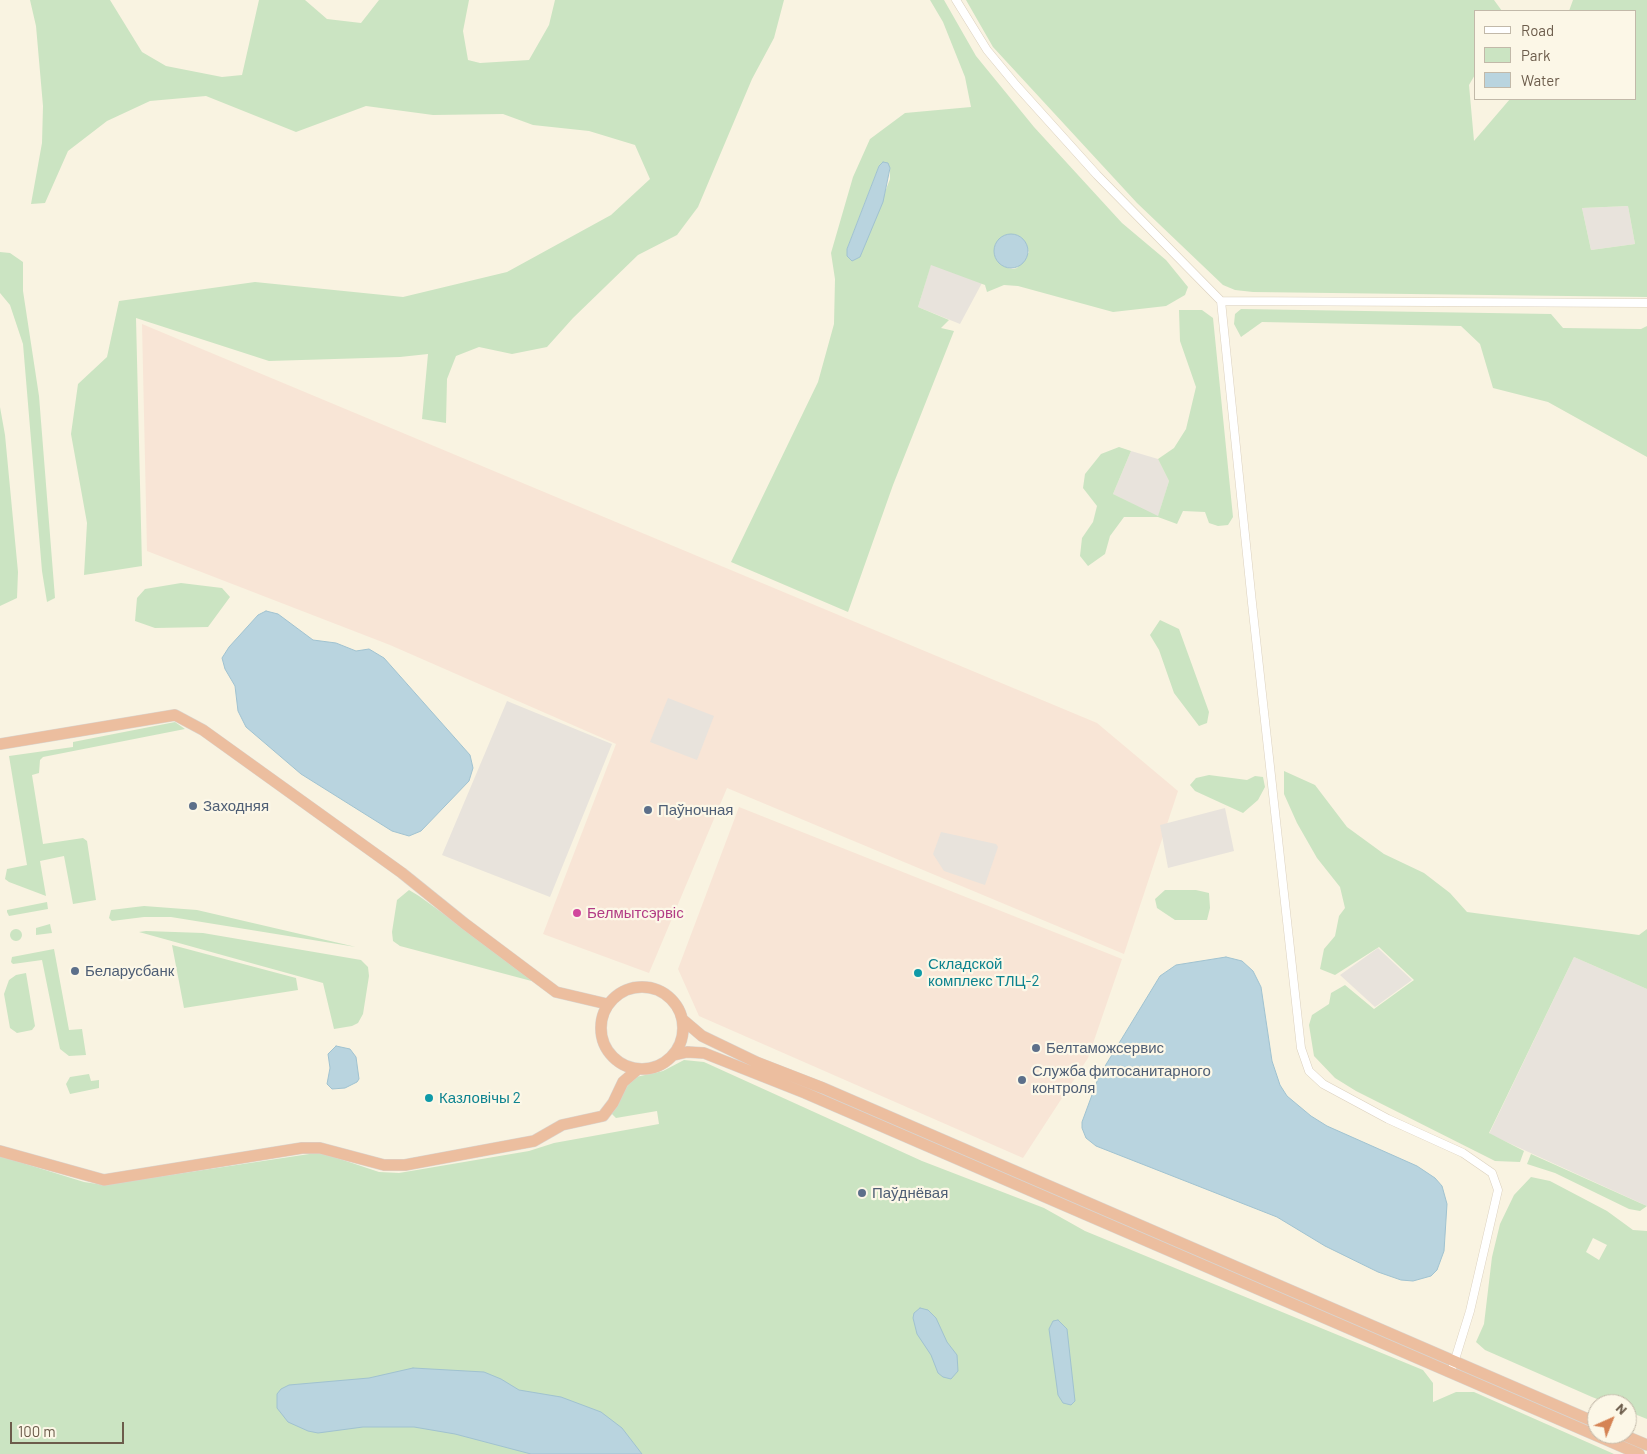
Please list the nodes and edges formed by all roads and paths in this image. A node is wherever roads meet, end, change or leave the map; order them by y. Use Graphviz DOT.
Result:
graph roads {
  1 [pos="956,0"];
  2 [pos="1221,301"];
  3 [pos="1647,303"];
  4 [pos="0,744"];
  5 [pos="607,1004"];
  6 [pos="682,1020"];
  7 [pos="674,1055"];
  8 [pos="638,1069"];
  9 [pos="0,1151"];
  10 [pos="1453,1367"];
  11 [pos="1587,1419"];
  12 [pos="1639,1454"];
  1 -- 2 [label="street"];
  2 -- 3 [label="street"];
  2 -- 10 [label="street"];
  4 -- 5 [label="highway"];
  5 -- 6 [label="highway"];
  5 -- 8 [label="highway"];
  6 -- 7 [label="highway"];
  6 -- 10 [label="highway"];
  7 -- 8 [label="highway"];
  7 -- 10 [label="highway"];
  8 -- 9 [label="highway"];
  10 -- 11 [label="highway"];
  10 -- 12 [label="highway"];
}
